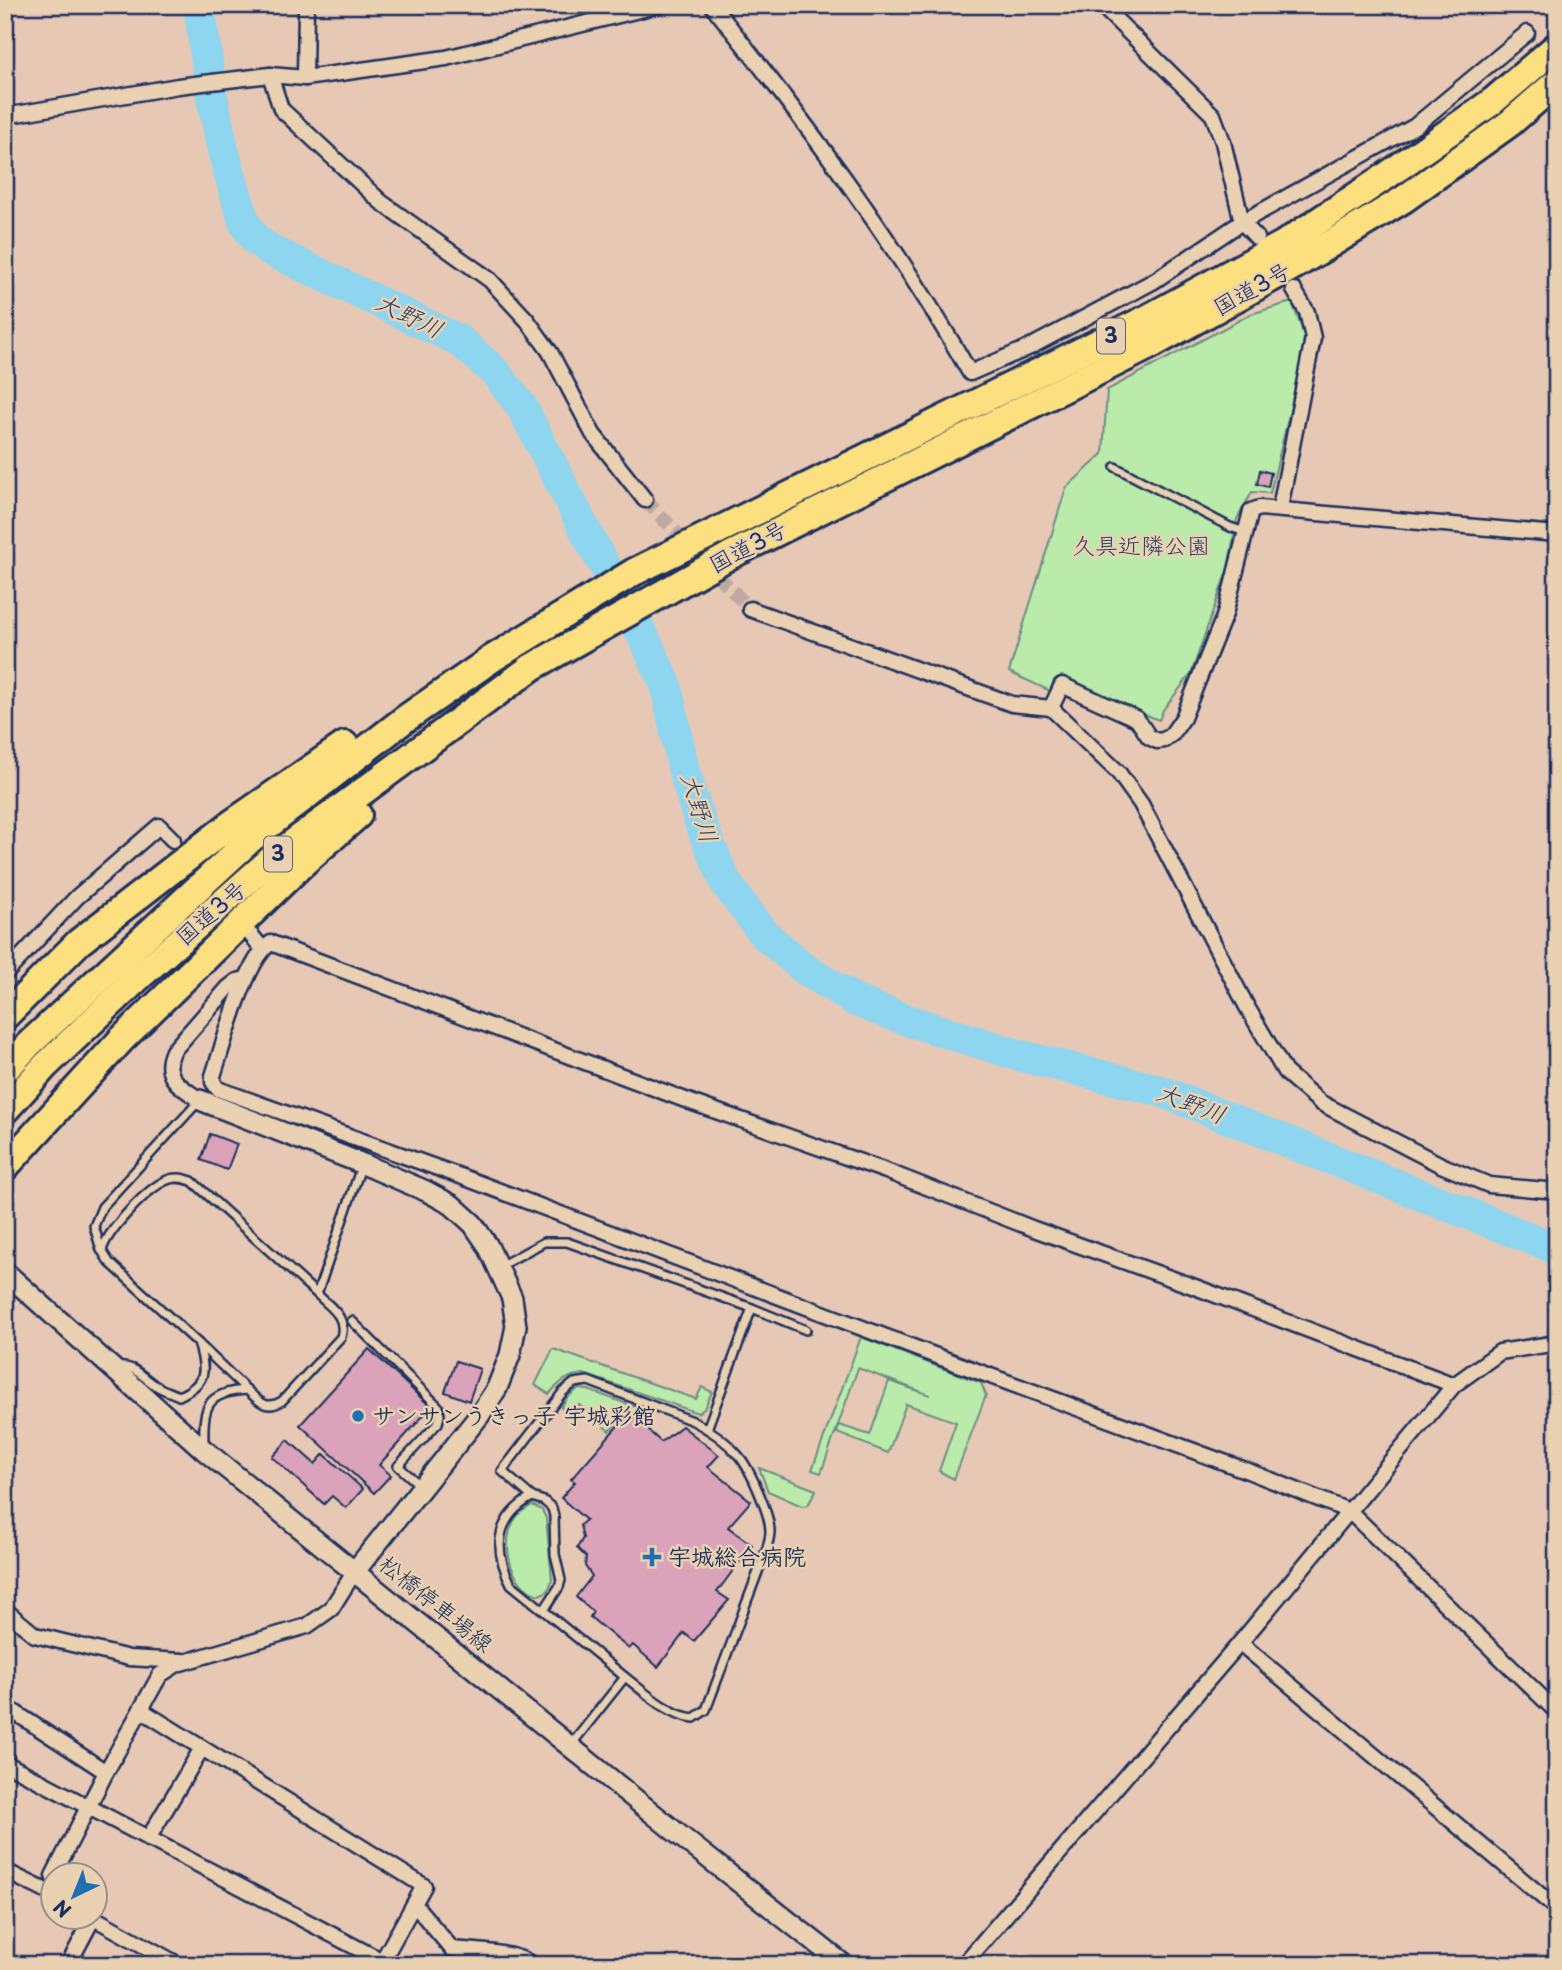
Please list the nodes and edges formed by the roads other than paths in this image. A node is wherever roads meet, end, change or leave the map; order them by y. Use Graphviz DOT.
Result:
graph roads {
  1 [pos="306,5"];
  2 [pos="659,5"];
  3 [pos="712,5"];
  4 [pos="1101,5"];
  5 [pos="1527,33"];
  6 [pos="1557,46"];
  7 [pos="270,75"];
  8 [pos="305,78"];
  9 [pos="1557,82"];
  10 [pos="5,116"];
  11 [pos="1242,222"];
  12 [pos="1257,238"];
  13 [pos="1294,290"];
  14 [pos="1115,467"];
  15 [pos="645,500"];
  16 [pos="1280,508"];
  17 [pos="1246,532"];
  18 [pos="1557,534"];
  19 [pos="750,609"];
  20 [pos="503,652"];
  21 [pos="535,672"];
  22 [pos="1051,708"];
  23 [pos="173,840"];
  24 [pos="251,935"];
  25 [pos="262,948"];
  26 [pos="5,974"];
  27 [pos="246,979"];
  28 [pos="5,1016"];
  29 [pos="5,1070"];
  30 [pos="200,1100"];
  31 [pos="5,1110"];
  32 [pos="363,1164"];
  33 [pos="5,1167"];
  34 [pos="1557,1191"];
  35 [pos="102,1251"];
  36 [pos="498,1266"];
  37 [pos="5,1272"];
  38 [pos="317,1294"];
  39 [pos="752,1308"];
  40 [pos="352,1321"];
  41 [pos="806,1330"];
  42 [pos="198,1343"];
  43 [pos="1557,1343"];
  44 [pos="112,1368"];
  45 [pos="1454,1385"];
  46 [pos="247,1390"];
  47 [pos="707,1429"];
  48 [pos="204,1450"];
  49 [pos="422,1488"];
  50 [pos="532,1497"];
  51 [pos="1349,1511"];
  52 [pos="355,1571"];
  53 [pos="544,1610"];
  54 [pos="5,1611"];
  55 [pos="1240,1643"];
  56 [pos="181,1663"];
  57 [pos="625,1677"];
  58 [pos="5,1706"];
  59 [pos="141,1710"];
  60 [pos="1557,1712"];
  61 [pos="570,1746"];
  62 [pos="202,1748"];
  63 [pos="5,1763"];
  64 [pos="106,1772"];
  65 [pos="88,1807"];
  66 [pos="148,1839"];
  67 [pos="60,1862"];
  68 [pos="5,1871"];
  69 [pos="38,1888"];
  70 [pos="414,1904"];
  71 [pos="1557,1909"];
  72 [pos="108,1925"];
  73 [pos="85,1932"];
  74 [pos="381,1963"];
  75 [pos="68,1965"];
  76 [pos="179,1965"];
  77 [pos="532,1965"];
  78 [pos="844,1965"];
  79 [pos="963,1965"];
  1 -- 8 [label="street"];
  2 -- 8 [label="street"];
  3 -- 11 [label="street"];
  4 -- 11 [label="street"];
  5 -- 11 [label="street"];
  6 -- 20 [label="highway, 国道3号 / 3"];
  7 -- 8 [label="street"];
  7 -- 10 [label="street"];
  7 -- 15 [label="street"];
  9 -- 21 [label="highway, 国道3号 / 3"];
  11 -- 12 [label="street"];
  13 -- 16 [label="street"];
  14 -- 17 [label="lane"];
  16 -- 17 [label="street"];
  16 -- 18 [label="street"];
  17 -- 22 [label="street"];
  19 -- 22 [label="street"];
  20 -- 28 [label="highway"];
  20 -- 29 [label="highway, 国道3号 / 3"];
  21 -- 31 [label="highway, 国道3号 / 3"];
  21 -- 33 [label="highway"];
  22 -- 34 [label="street"];
  23 -- 26 [label="street"];
  24 -- 25 [label="street"];
  25 -- 27 [label="street"];
  25 -- 45 [label="street"];
  27 -- 30 [label="street"];
  27 -- 51 [label="street"];
  30 -- 32 [label="main road"];
  30 -- 35 [label="lane"];
  32 -- 36 [label="main road"];
  32 -- 38 [label="lane"];
  35 -- 38 [label="lane"];
  35 -- 42 [label="lane"];
  36 -- 39 [label="lane"];
  36 -- 49 [label="main road"];
  37 -- 44 [label="main road, 松橋停車場線"];
  38 -- 46 [label="lane"];
  39 -- 41 [label="lane"];
  39 -- 47 [label="lane"];
  40 -- 49 [label="lane"];
  42 -- 44 [label="lane"];
  42 -- 46 [label="lane"];
  43 -- 45 [label="street"];
  44 -- 48 [label="main road, 松橋停車場線"];
  45 -- 51 [label="street"];
  46 -- 48 [label="lane"];
  47 -- 50 [label="lane"];
  47 -- 57 [label="lane"];
  48 -- 52 [label="main road, 松橋停車場線"];
  49 -- 52 [label="main road"];
  50 -- 53 [label="lane"];
  50 -- 53 [label="lane"];
  51 -- 55 [label="street"];
  51 -- 60 [label="street"];
  52 -- 56 [label="street"];
  52 -- 61 [label="main road, 松橋停車場線"];
  53 -- 57 [label="lane"];
  54 -- 56 [label="street"];
  55 -- 71 [label="street"];
  55 -- 79 [label="street"];
  56 -- 59 [label="street"];
  57 -- 61 [label="lane"];
  58 -- 64 [label="street"];
  59 -- 62 [label="street"];
  59 -- 64 [label="street"];
  61 -- 78 [label="main road, 松橋停車場線"];
  62 -- 66 [label="street"];
  62 -- 70 [label="street"];
  63 -- 65 [label="street"];
  64 -- 65 [label="street"];
  65 -- 66 [label="street"];
  65 -- 67 [label="street"];
  66 -- 74 [label="street"];
  68 -- 69 [label="street"];
  70 -- 74 [label="street"];
  70 -- 77 [label="street"];
  72 -- 76 [label="street"];
  73 -- 75 [label="street"];
}
